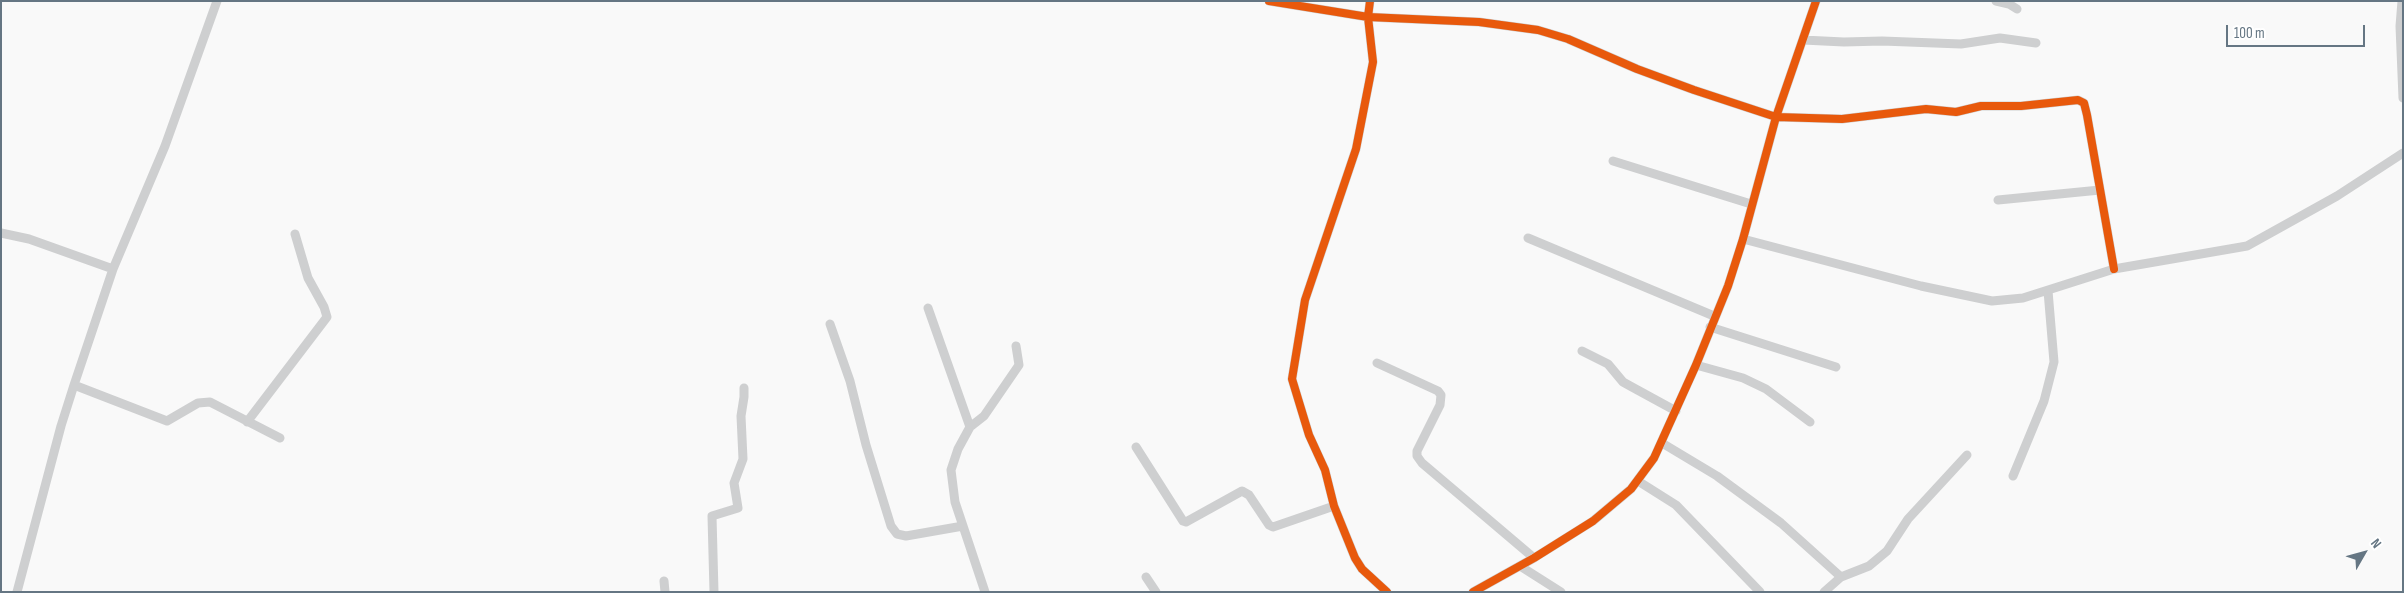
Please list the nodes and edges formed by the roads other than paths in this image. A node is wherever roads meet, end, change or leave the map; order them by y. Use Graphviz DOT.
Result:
graph roads {
  1 [pos="217,1"];
  2 [pos="1269,1"];
  3 [pos="1370,1"];
  4 [pos="1816,1"];
  5 [pos="1996,1"];
  6 [pos="2402,1"];
  7 [pos="2017,10"];
  8 [pos="1368,17"];
  9 [pos="1803,40"];
  10 [pos="2036,43"];
  11 [pos="2403,98"];
  12 [pos="1776,117"];
  13 [pos="2403,153"];
  14 [pos="1613,161"];
  15 [pos="2100,190"];
  16 [pos="1998,200"];
  17 [pos="1751,204"];
  18 [pos="1,233"];
  19 [pos="295,234"];
  20 [pos="1528,238"];
  21 [pos="1743,239"];
  22 [pos="113,269"];
  23 [pos="2114,269"];
  24 [pos="2048,291"];
  25 [pos="928,308"];
  26 [pos="1714,316"];
  27 [pos="830,324"];
  28 [pos="1710,327"];
  29 [pos="1016,346"];
  30 [pos="1582,351"];
  31 [pos="1377,363"];
  32 [pos="1696,364"];
  33 [pos="1836,367"];
  34 [pos="74,385"];
  35 [pos="744,388"];
  36 [pos="1676,411"];
  37 [pos="246,422"];
  38 [pos="1810,422"];
  39 [pos="970,427"];
  40 [pos="280,438"];
  41 [pos="1662,443"];
  42 [pos="1136,447"];
  43 [pos="1967,455"];
  44 [pos="2013,476"];
  45 [pos="1638,481"];
  46 [pos="1334,506"];
  47 [pos="963,526"];
  48 [pos="1534,558"];
  49 [pos="1520,566"];
  50 [pos="1146,577"];
  51 [pos="1842,577"];
  52 [pos="664,581"];
  53 [pos="17,592"];
  54 [pos="665,592"];
  55 [pos="714,592"];
  56 [pos="985,592"];
  57 [pos="1156,592"];
  58 [pos="1387,592"];
  59 [pos="1473,592"];
  60 [pos="1561,592"];
  61 [pos="1760,592"];
  62 [pos="1824,592"];
  1 -- 22 [label="street"];
  2 -- 8 [label="street"];
  3 -- 8 [label="street"];
  4 -- 9 [label="street"];
  5 -- 7 [label="street"];
  6 -- 11 [label="street"];
  8 -- 12 [label="street"];
  8 -- 46 [label="street"];
  9 -- 10 [label="street"];
  9 -- 12 [label="street"];
  12 -- 15 [label="street"];
  12 -- 17 [label="street"];
  13 -- 23 [label="street"];
  14 -- 17 [label="street"];
  15 -- 16 [label="street"];
  15 -- 23 [label="street"];
  17 -- 21 [label="street"];
  18 -- 22 [label="street"];
  19 -- 37 [label="street"];
  20 -- 26 [label="street"];
  21 -- 24 [label="street"];
  21 -- 26 [label="street"];
  22 -- 34 [label="street"];
  23 -- 24 [label="street"];
  24 -- 44 [label="street"];
  25 -- 39 [label="street"];
  26 -- 28 [label="street"];
  27 -- 47 [label="street"];
  28 -- 32 [label="street"];
  28 -- 33 [label="street"];
  29 -- 39 [label="street"];
  30 -- 36 [label="street"];
  31 -- 48 [label="street"];
  32 -- 36 [label="street"];
  32 -- 38 [label="street"];
  34 -- 37 [label="street"];
  34 -- 53 [label="street"];
  35 -- 55 [label="street"];
  36 -- 41 [label="street"];
  37 -- 40 [label="street"];
  39 -- 47 [label="street"];
  41 -- 45 [label="street"];
  41 -- 51 [label="street"];
  42 -- 46 [label="street"];
  43 -- 51 [label="street"];
  45 -- 48 [label="street"];
  45 -- 61 [label="street"];
  46 -- 58 [label="street"];
  47 -- 56 [label="street"];
  48 -- 49 [label="street"];
  49 -- 59 [label="street"];
  49 -- 60 [label="street"];
  50 -- 57 [label="street"];
  51 -- 62 [label="street"];
  52 -- 54 [label="street"];
}
